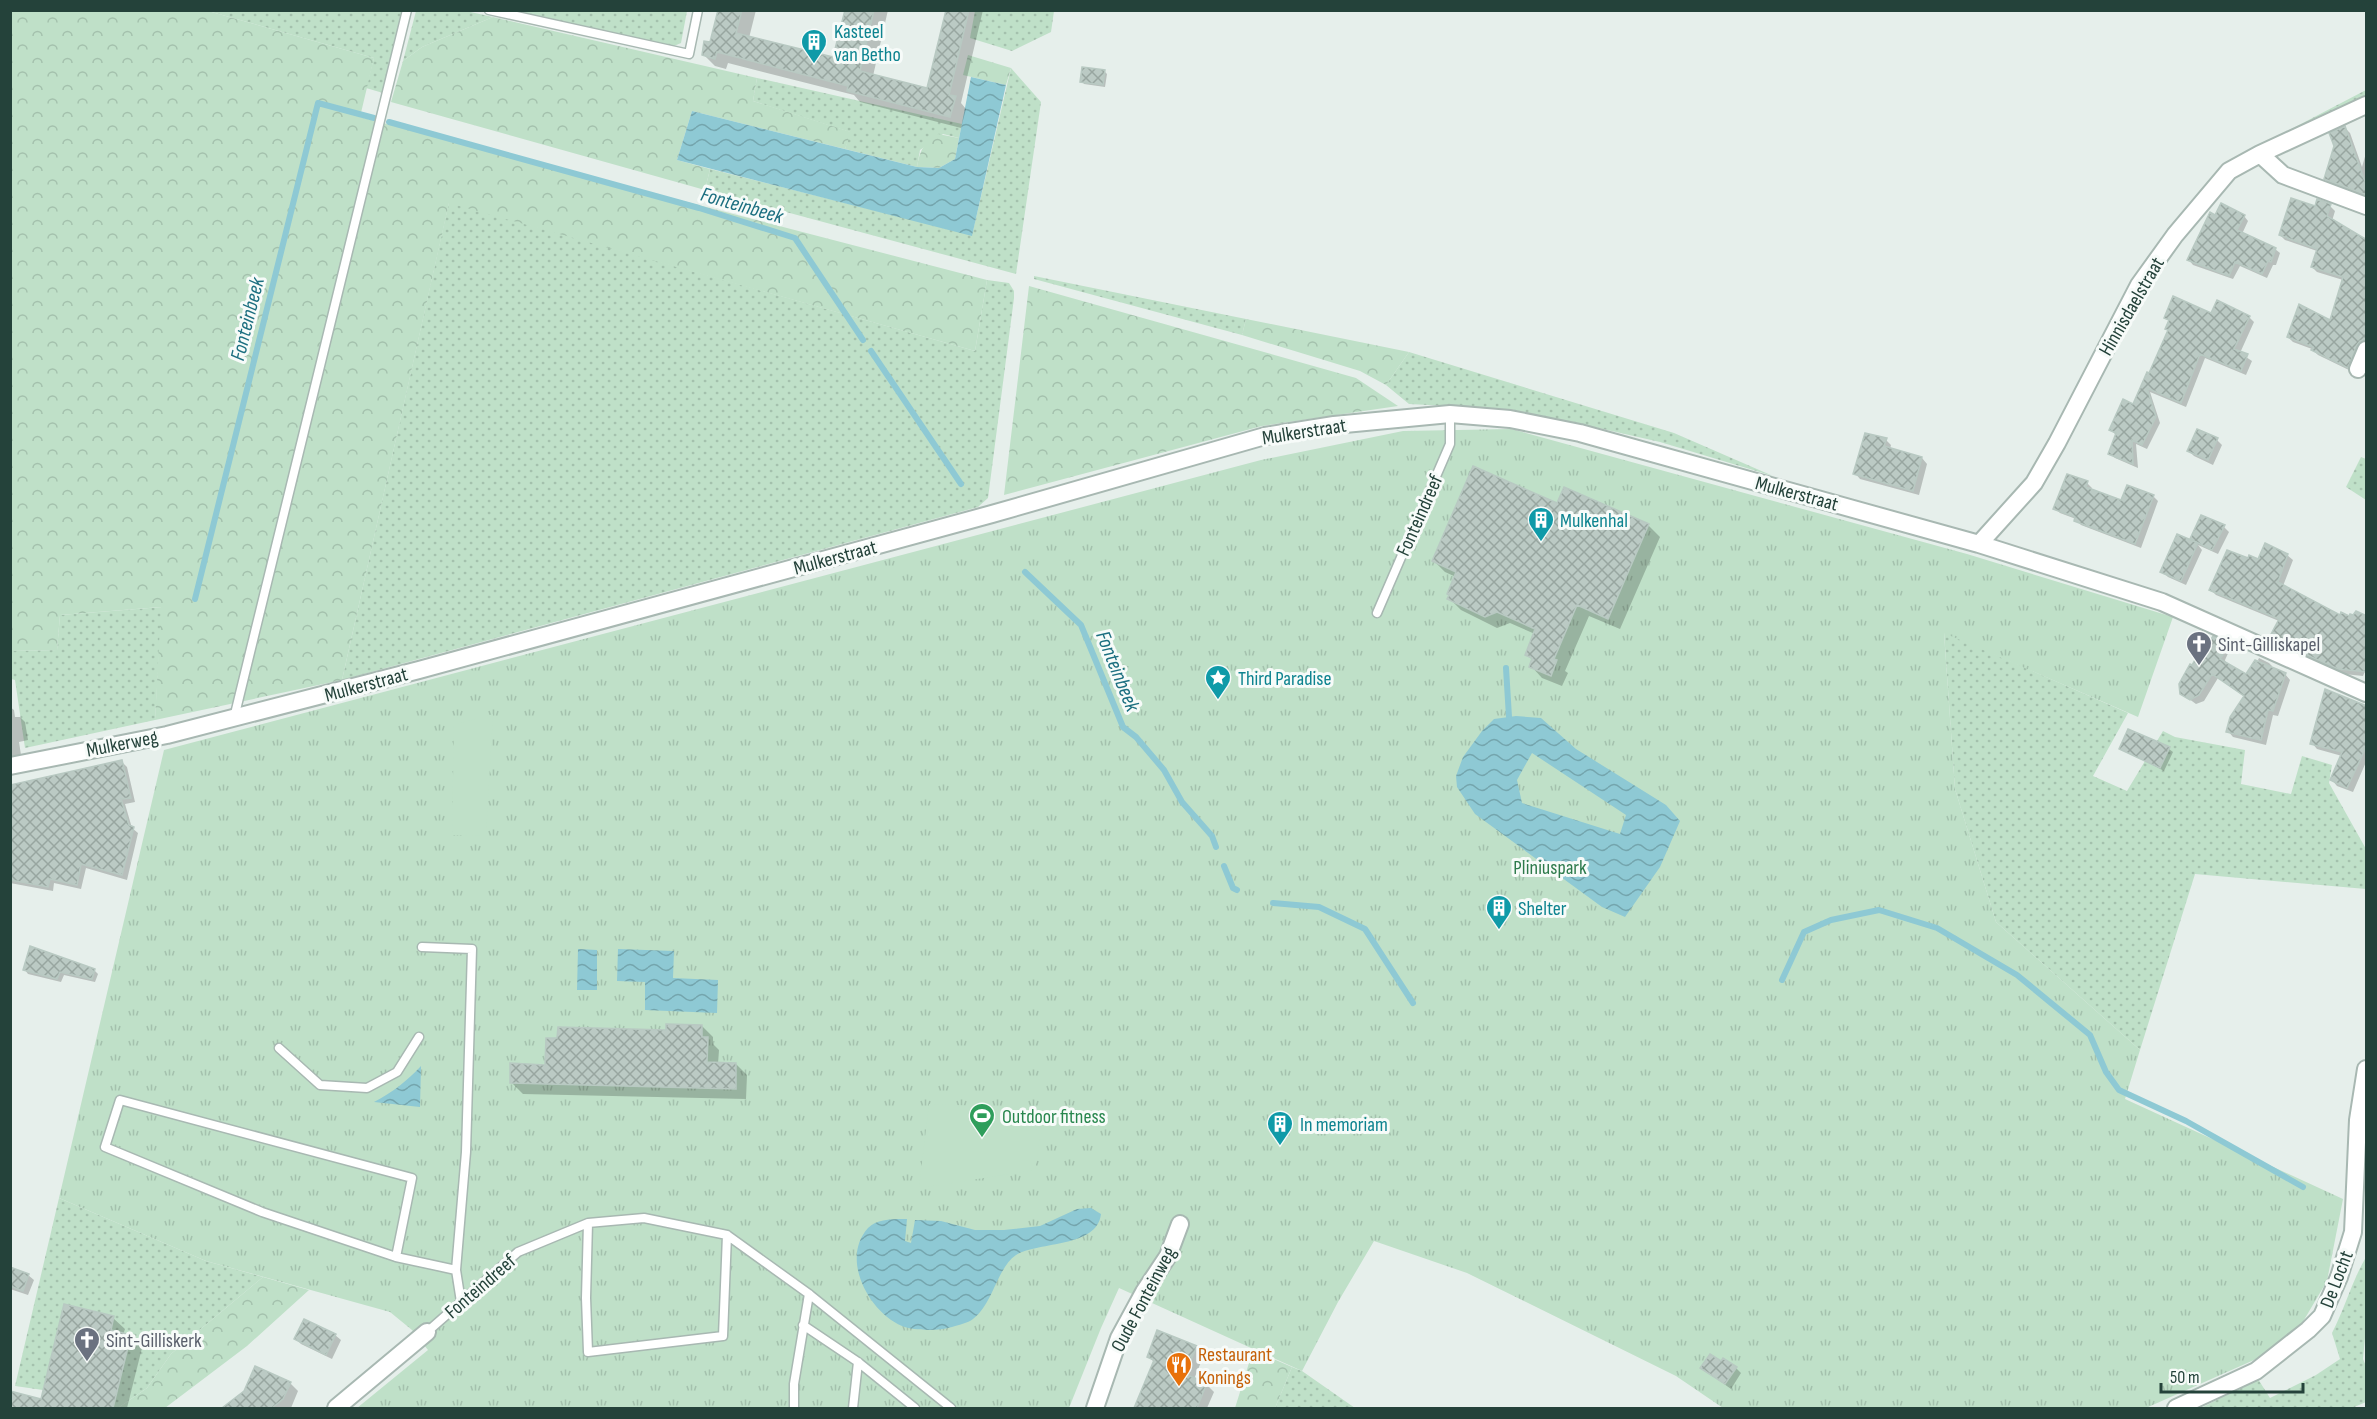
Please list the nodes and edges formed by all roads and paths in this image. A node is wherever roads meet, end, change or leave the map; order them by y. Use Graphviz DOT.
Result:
graph roads {
  1 [pos="407,10"];
  2 [pos="489,10"];
  3 [pos="698,10"];
  4 [pos="2367,105"];
  5 [pos="2260,154"];
  6 [pos="2367,206"];
  7 [pos="2367,350"];
  8 [pos="2358,369"];
  9 [pos="1450,414"];
  10 [pos="1979,544"];
  11 [pos="1377,613"];
  12 [pos="2367,693"];
  13 [pos="234,718"];
  14 [pos="10,766"];
  15 [pos="422,947"];
  16 [pos="419,1037"];
  17 [pos="279,1048"];
  18 [pos="2367,1069"];
  19 [pos="588,1223"];
  20 [pos="1180,1224"];
  21 [pos="2360,1231"];
  22 [pos="727,1236"];
  23 [pos="396,1257"];
  24 [pos="456,1270"];
  25 [pos="809,1294"];
  26 [pos="461,1302"];
  27 [pos="803,1325"];
  28 [pos="427,1332"];
  29 [pos="858,1362"];
  30 [pos="336,1408"];
  31 [pos="794,1408"];
  32 [pos="853,1408"];
  33 [pos="915,1408"];
  34 [pos="951,1408"];
  35 [pos="1095,1408"];
  36 [pos="2176,1408"];
  1 -- 13 [label="lane"];
  2 -- 3 [label="lane"];
  4 -- 5 [label="street, Hinnisdaelstraat"];
  5 -- 6 [label="street"];
  5 -- 10 [label="street, Hinnisdaelstraat"];
  7 -- 8 [label="street"];
  9 -- 10 [label="street, Mulkerstraat"];
  9 -- 11 [label="lane, Fonteindreef"];
  9 -- 13 [label="street, Mulkerstraat"];
  10 -- 12 [label="street, Mulkerstraat"];
  13 -- 14 [label="street, Mulkerweg"];
  15 -- 24 [label="lane"];
  16 -- 17 [label="lane"];
  18 -- 21 [label="street, De Locht"];
  19 -- 22 [label="lane, Fonteindreef"];
  19 -- 22 [label="lane"];
  19 -- 26 [label="lane, Fonteindreef"];
  20 -- 35 [label="street, Oude Fonteinweg"];
  21 -- 36 [label="street, De Locht"];
  22 -- 25 [label="lane, Fonteindreef"];
  23 -- 23 [label="lane"];
  23 -- 24 [label="lane"];
  24 -- 26 [label="lane"];
  25 -- 27 [label="lane"];
  25 -- 34 [label="lane, Fonteindreef"];
  26 -- 28 [label="lane, Fonteindreef"];
  27 -- 29 [label="lane"];
  27 -- 31 [label="lane"];
  28 -- 30 [label="street, Fonteindreef"];
  29 -- 32 [label="lane"];
  29 -- 33 [label="lane"];
}
